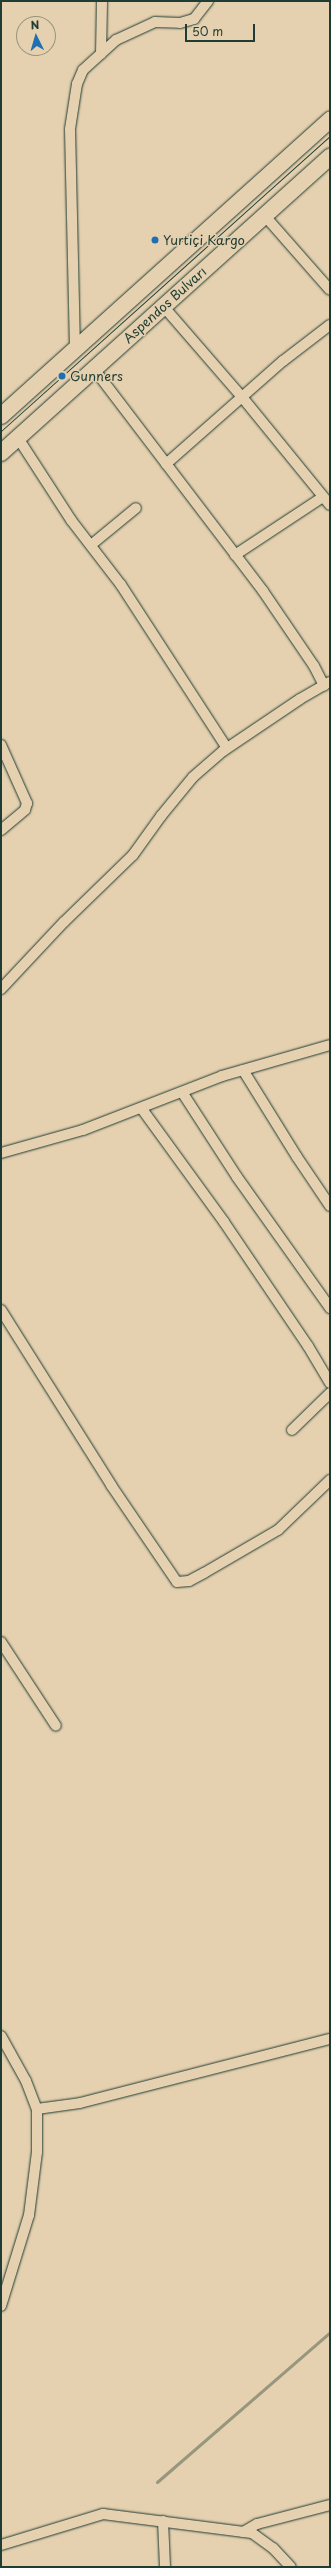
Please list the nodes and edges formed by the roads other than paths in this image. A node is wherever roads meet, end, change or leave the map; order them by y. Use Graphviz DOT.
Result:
graph roads {
  1 [pos="102,1"];
  2 [pos="208,1"];
  3 [pos="101,54"];
  4 [pos="330,120"];
  5 [pos="330,157"];
  6 [pos="265,216"];
  7 [pos="330,290"];
  8 [pos="164,307"];
  9 [pos="330,325"];
  10 [pos="75,349"];
  11 [pos="94,369"];
  12 [pos="242,397"];
  13 [pos="1,416"];
  14 [pos="18,438"];
  15 [pos="1,453"];
  16 [pos="166,464"];
  17 [pos="327,501"];
  18 [pos="136,508"];
  19 [pos="91,545"];
  20 [pos="236,555"];
  21 [pos="327,684"];
  22 [pos="1,746"];
  23 [pos="227,748"];
  24 [pos="1,830"];
  25 [pos="1,989"];
  26 [pos="330,1045"];
  27 [pos="243,1070"];
  28 [pos="182,1092"];
  29 [pos="142,1109"];
  30 [pos="1,1153"];
  31 [pos="330,1206"];
  32 [pos="330,1308"];
  33 [pos="1,1310"];
  34 [pos="330,1383"];
  35 [pos="330,1393"];
  36 [pos="292,1430"];
  37 [pos="330,1480"];
  38 [pos="1,1642"];
  39 [pos="56,1726"];
  40 [pos="1,2036"];
  41 [pos="330,2040"];
  42 [pos="37,2109"];
  43 [pos="1,2306"];
  44 [pos="330,2505"];
  45 [pos="163,2521"];
  46 [pos="243,2532"];
  47 [pos="1,2545"];
  48 [pos="165,2567"];
  49 [pos="292,2567"];
  1 -- 3 [label="street"];
  2 -- 3 [label="street"];
  3 -- 10 [label="street"];
  4 -- 10 [label="main road"];
  5 -- 6 [label="main road, Aspendos Bulvarı"];
  6 -- 7 [label="street"];
  6 -- 8 [label="main road, Aspendos Bulvarı"];
  8 -- 11 [label="main road, Aspendos Bulvarı"];
  8 -- 12 [label="street"];
  9 -- 12 [label="street"];
  10 -- 13 [label="main road"];
  11 -- 14 [label="main road, Aspendos Bulvarı"];
  11 -- 16 [label="street"];
  12 -- 16 [label="street"];
  12 -- 17 [label="street"];
  14 -- 15 [label="main road, Aspendos Bulvarı"];
  14 -- 19 [label="street"];
  16 -- 20 [label="street"];
  17 -- 20 [label="street"];
  18 -- 19 [label="street"];
  19 -- 23 [label="street"];
  20 -- 21 [label="street"];
  21 -- 23 [label="street"];
  22 -- 24 [label="street"];
  23 -- 25 [label="street"];
  26 -- 27 [label="street"];
  27 -- 28 [label="street"];
  27 -- 31 [label="street"];
  28 -- 29 [label="street"];
  28 -- 32 [label="street"];
  29 -- 30 [label="street"];
  29 -- 34 [label="street"];
  33 -- 37 [label="street"];
  35 -- 36 [label="street"];
  38 -- 39 [label="street"];
  40 -- 42 [label="street"];
  41 -- 42 [label="street"];
  42 -- 43 [label="street"];
  44 -- 46 [label="street"];
  45 -- 46 [label="street"];
  45 -- 47 [label="street"];
  45 -- 48 [label="street"];
  46 -- 49 [label="street"];
}
